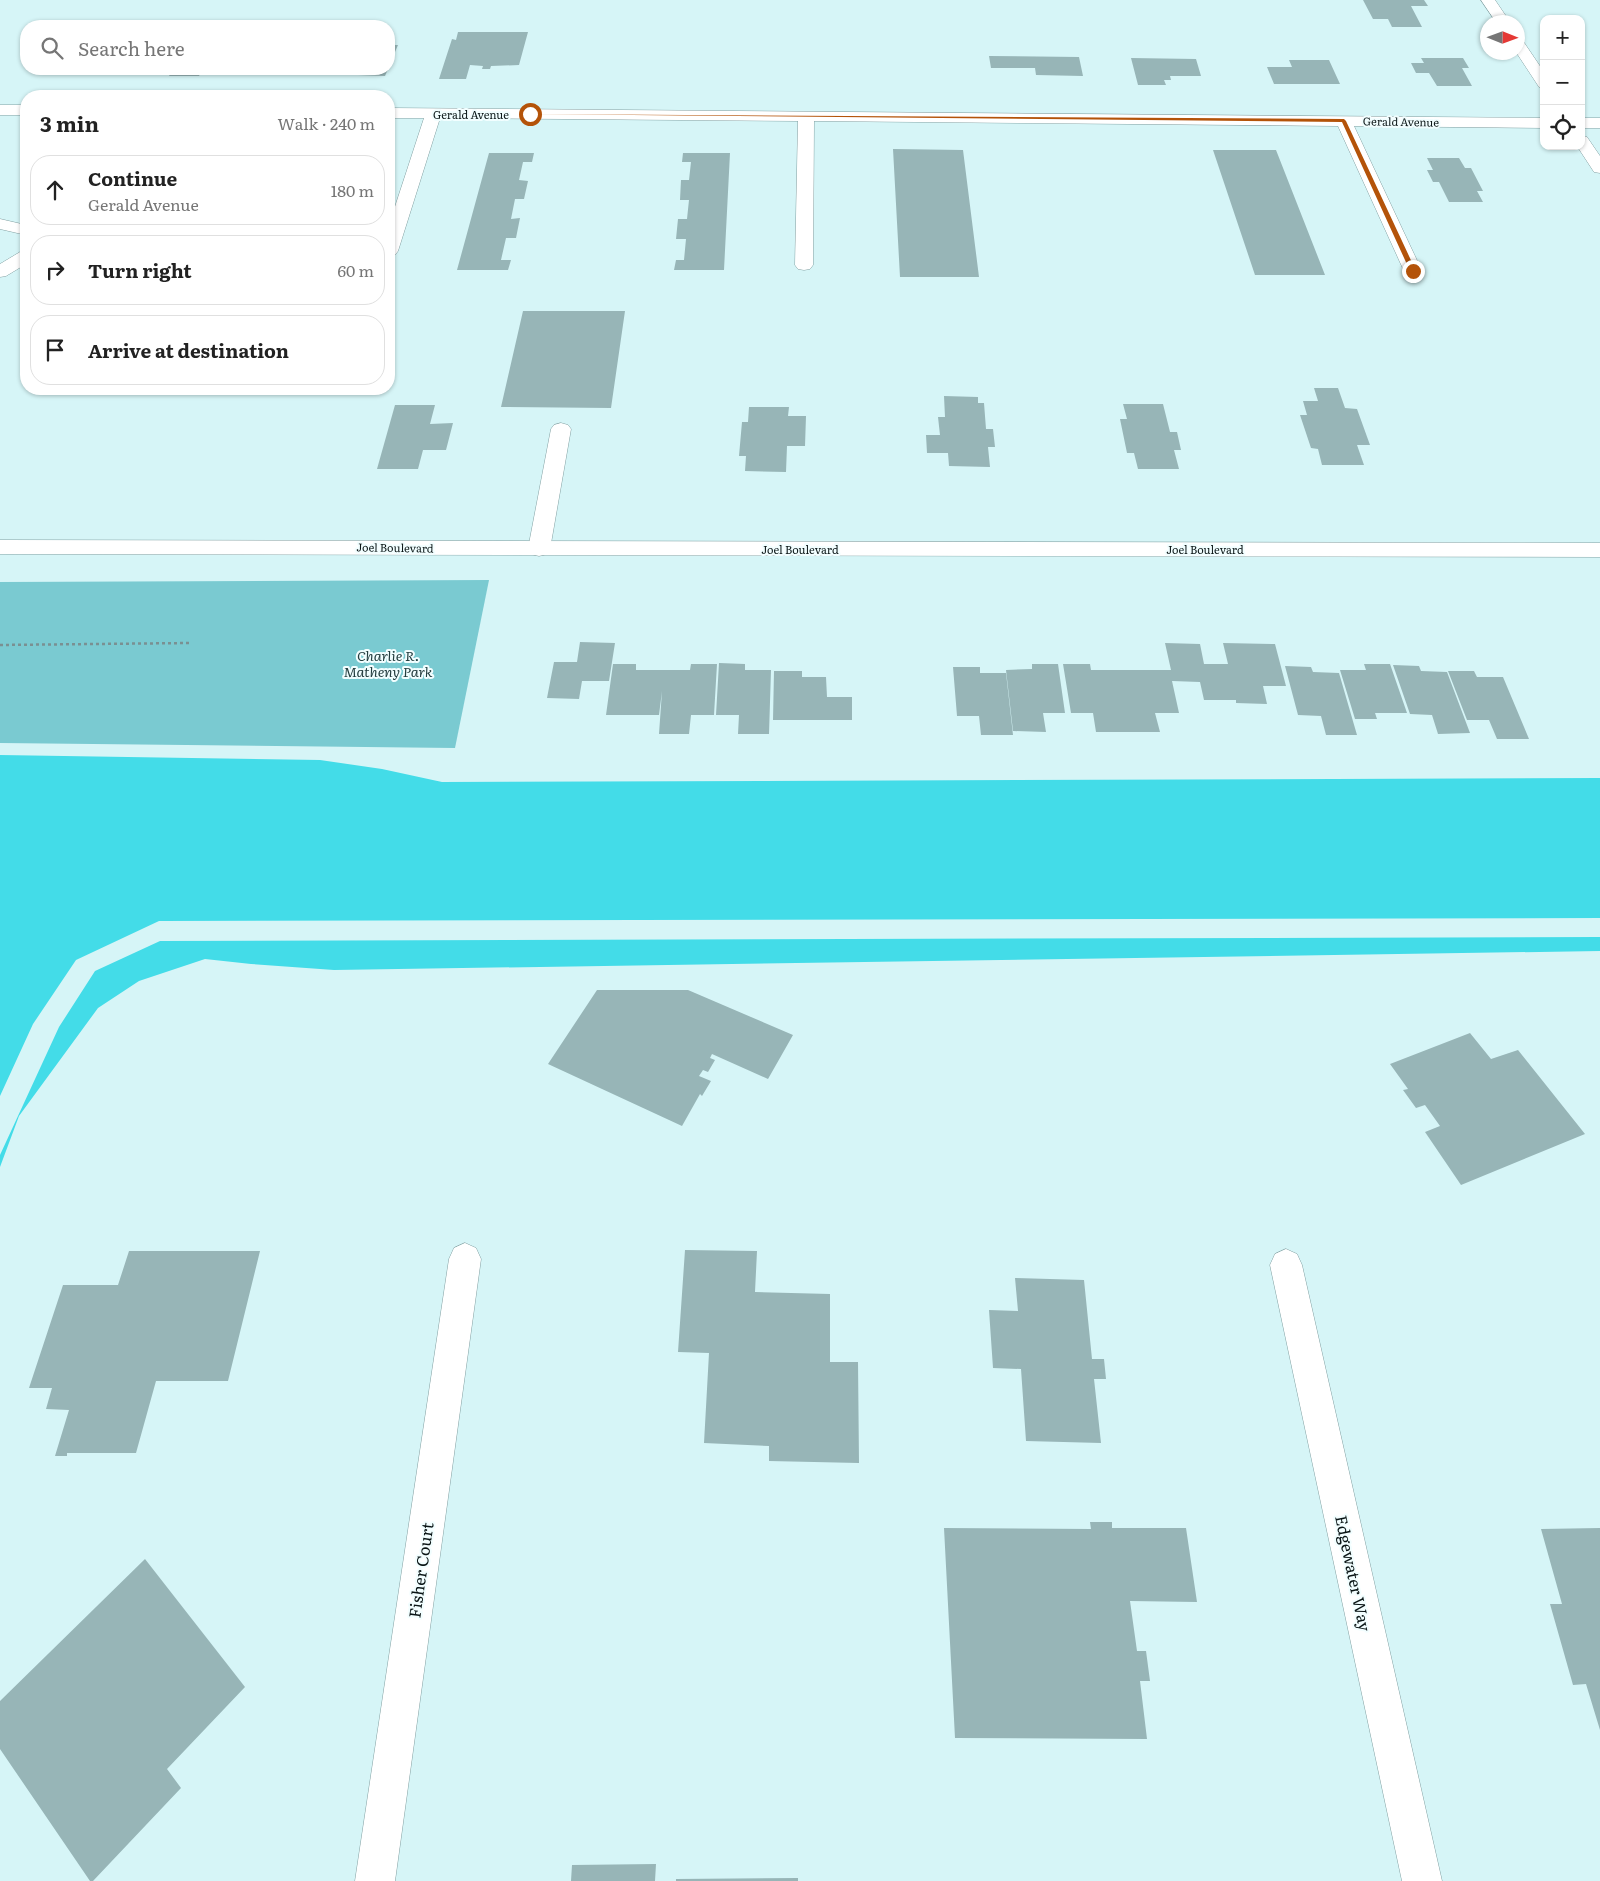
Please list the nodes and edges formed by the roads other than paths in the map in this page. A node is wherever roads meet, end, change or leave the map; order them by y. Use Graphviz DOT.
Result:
graph roads {
  1 [pos="1488,0"];
  2 [pos="1498,15"];
  3 [pos="1525,55"];
  4 [pos="1540,78"];
  5 [pos="0,110"];
  6 [pos="20,110"];
  7 [pos="395,113"];
  8 [pos="433,114"];
  9 [pos="806,116"];
  10 [pos="1344,121"];
  11 [pos="1540,123"];
  12 [pos="1585,123"];
  13 [pos="1600,123"];
  14 [pos="1585,146"];
  15 [pos="1600,168"];
  16 [pos="0,224"];
  17 [pos="20,229"];
  18 [pos="395,232"];
  19 [pos="20,260"];
  20 [pos="804,264"];
  21 [pos="1413,271"];
  22 [pos="0,272"];
  23 [pos="561,429"];
  24 [pos="0,547"];
  25 [pos="539,548"];
  26 [pos="1600,550"];
  27 [pos="465,1259"];
  28 [pos="1286,1265"];
  29 [pos="375,1881"];
  30 [pos="1422,1881"];
  1 -- 2 [label="street"];
  3 -- 4 [label="street"];
  5 -- 6 [label="street"];
  7 -- 8 [label="street, Gerald Avenue"];
  8 -- 9 [label="street, Gerald Avenue"];
  8 -- 18 [label="street"];
  9 -- 10 [label="street, Gerald Avenue"];
  9 -- 20 [label="street"];
  10 -- 11 [label="street, Gerald Avenue"];
  10 -- 21 [label="street"];
  12 -- 13 [label="street"];
  14 -- 15 [label="street"];
  16 -- 17 [label="street"];
  19 -- 22 [label="street"];
  23 -- 25 [label="street"];
  24 -- 25 [label="street, Joel Boulevard"];
  25 -- 26 [label="street, Joel Boulevard"];
  27 -- 29 [label="street, Fisher Court"];
  28 -- 30 [label="street, Edgewater Way"];
}
